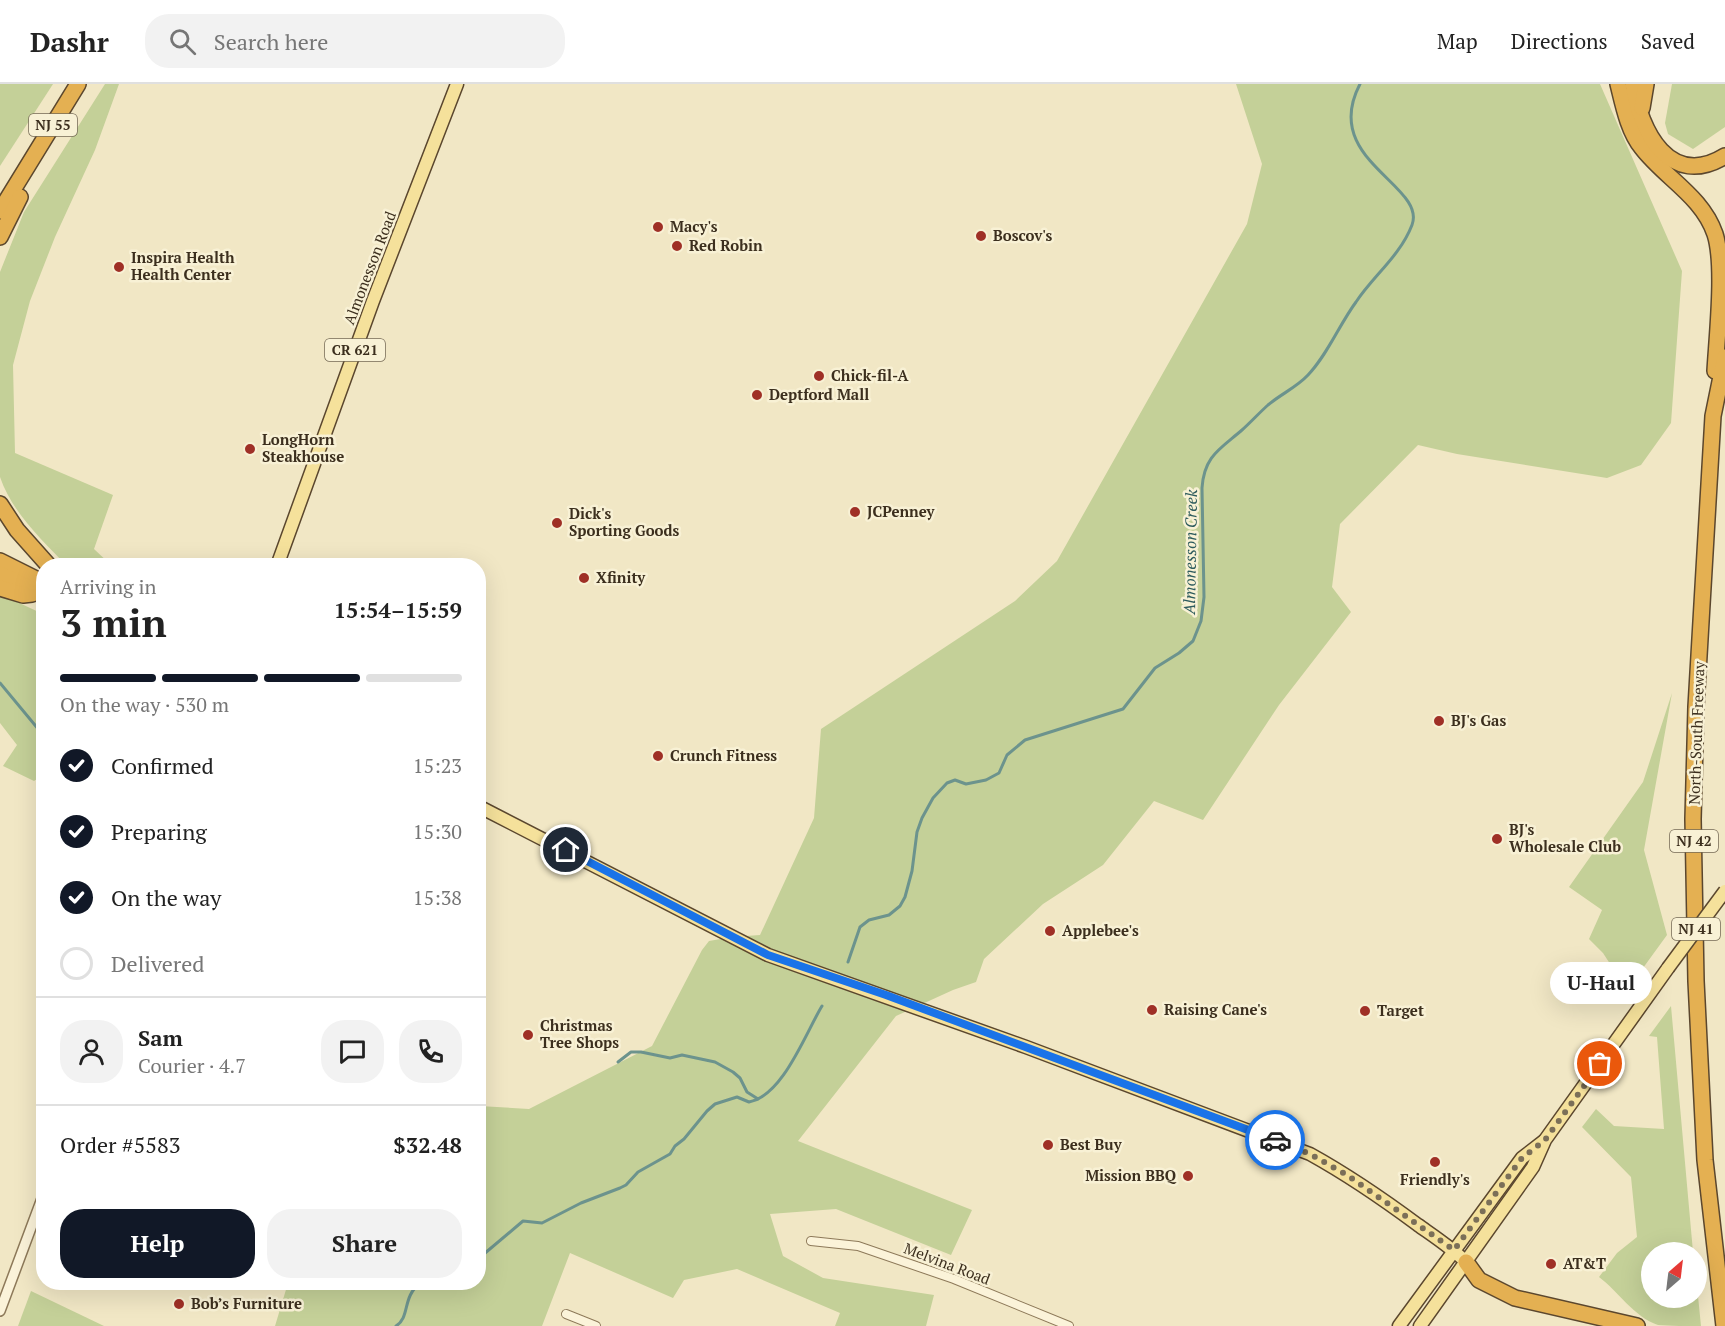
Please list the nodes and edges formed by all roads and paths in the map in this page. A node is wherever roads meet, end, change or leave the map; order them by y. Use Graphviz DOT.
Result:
graph roads {
  1 [pos="78,84"];
  2 [pos="457,84"];
  3 [pos="1617,84"];
  4 [pos="1633,84"];
  5 [pos="1646,84"];
  6 [pos="1641,114"];
  7 [pos="1725,156"];
  8 [pos="28,165"];
  9 [pos="0,211"];
  10 [pos="0,237"];
  11 [pos="1725,357"];
  12 [pos="1713,416"];
  13 [pos="0,504"];
  14 [pos="42,558"];
  15 [pos="279,558"];
  16 [pos="0,561"];
  17 [pos="0,574"];
  18 [pos="36,586"];
  19 [pos="0,588"];
  20 [pos="36,588"];
  21 [pos="36,592"];
  22 [pos="486,810"];
  23 [pos="1725,891"];
  24 [pos="1545,1140"];
  25 [pos="36,1214"];
  26 [pos="811,1241"];
  27 [pos="1454,1250"];
  28 [pos="1466,1262"];
  29 [pos="0,1311"];
  30 [pos="566,1314"];
  31 [pos="597,1326"];
  32 [pos="1069,1326"];
  33 [pos="1400,1326"];
  34 [pos="1420,1326"];
  35 [pos="1636,1326"];
  36 [pos="1724,1326"];
  1 -- 8 [label="highway, NJ 55"];
  2 -- 15 [label="main road, Almonesson Road / CR 621"];
  3 -- 12 [label="highway"];
  4 -- 6 [label="highway"];
  5 -- 6 [label="highway"];
  6 -- 7 [label="highway"];
  8 -- 9 [label="highway, NJ 55"];
  8 -- 10 [label="highway"];
  11 -- 12 [label="highway, North-South Freeway / NJ 42"];
  12 -- 36 [label="highway, North-South Freeway / NJ 42"];
  13 -- 14 [label="highway"];
  16 -- 18 [label="highway"];
  17 -- 20 [label="highway"];
  19 -- 21 [label="highway"];
  22 -- 27 [label="main road"];
  23 -- 24 [label="main road, NJ 41, bridge"];
  24 -- 27 [label="main road, NJ 41"];
  24 -- 28 [label="main road, NJ 41"];
  25 -- 29 [label="street"];
  26 -- 32 [label="street, Melvina Road"];
  27 -- 28 [label="main road"];
  27 -- 33 [label="main road, NJ 41"];
  28 -- 34 [label="main road, NJ 41"];
  28 -- 35 [label="highway"];
  30 -- 31 [label="street"];
}
